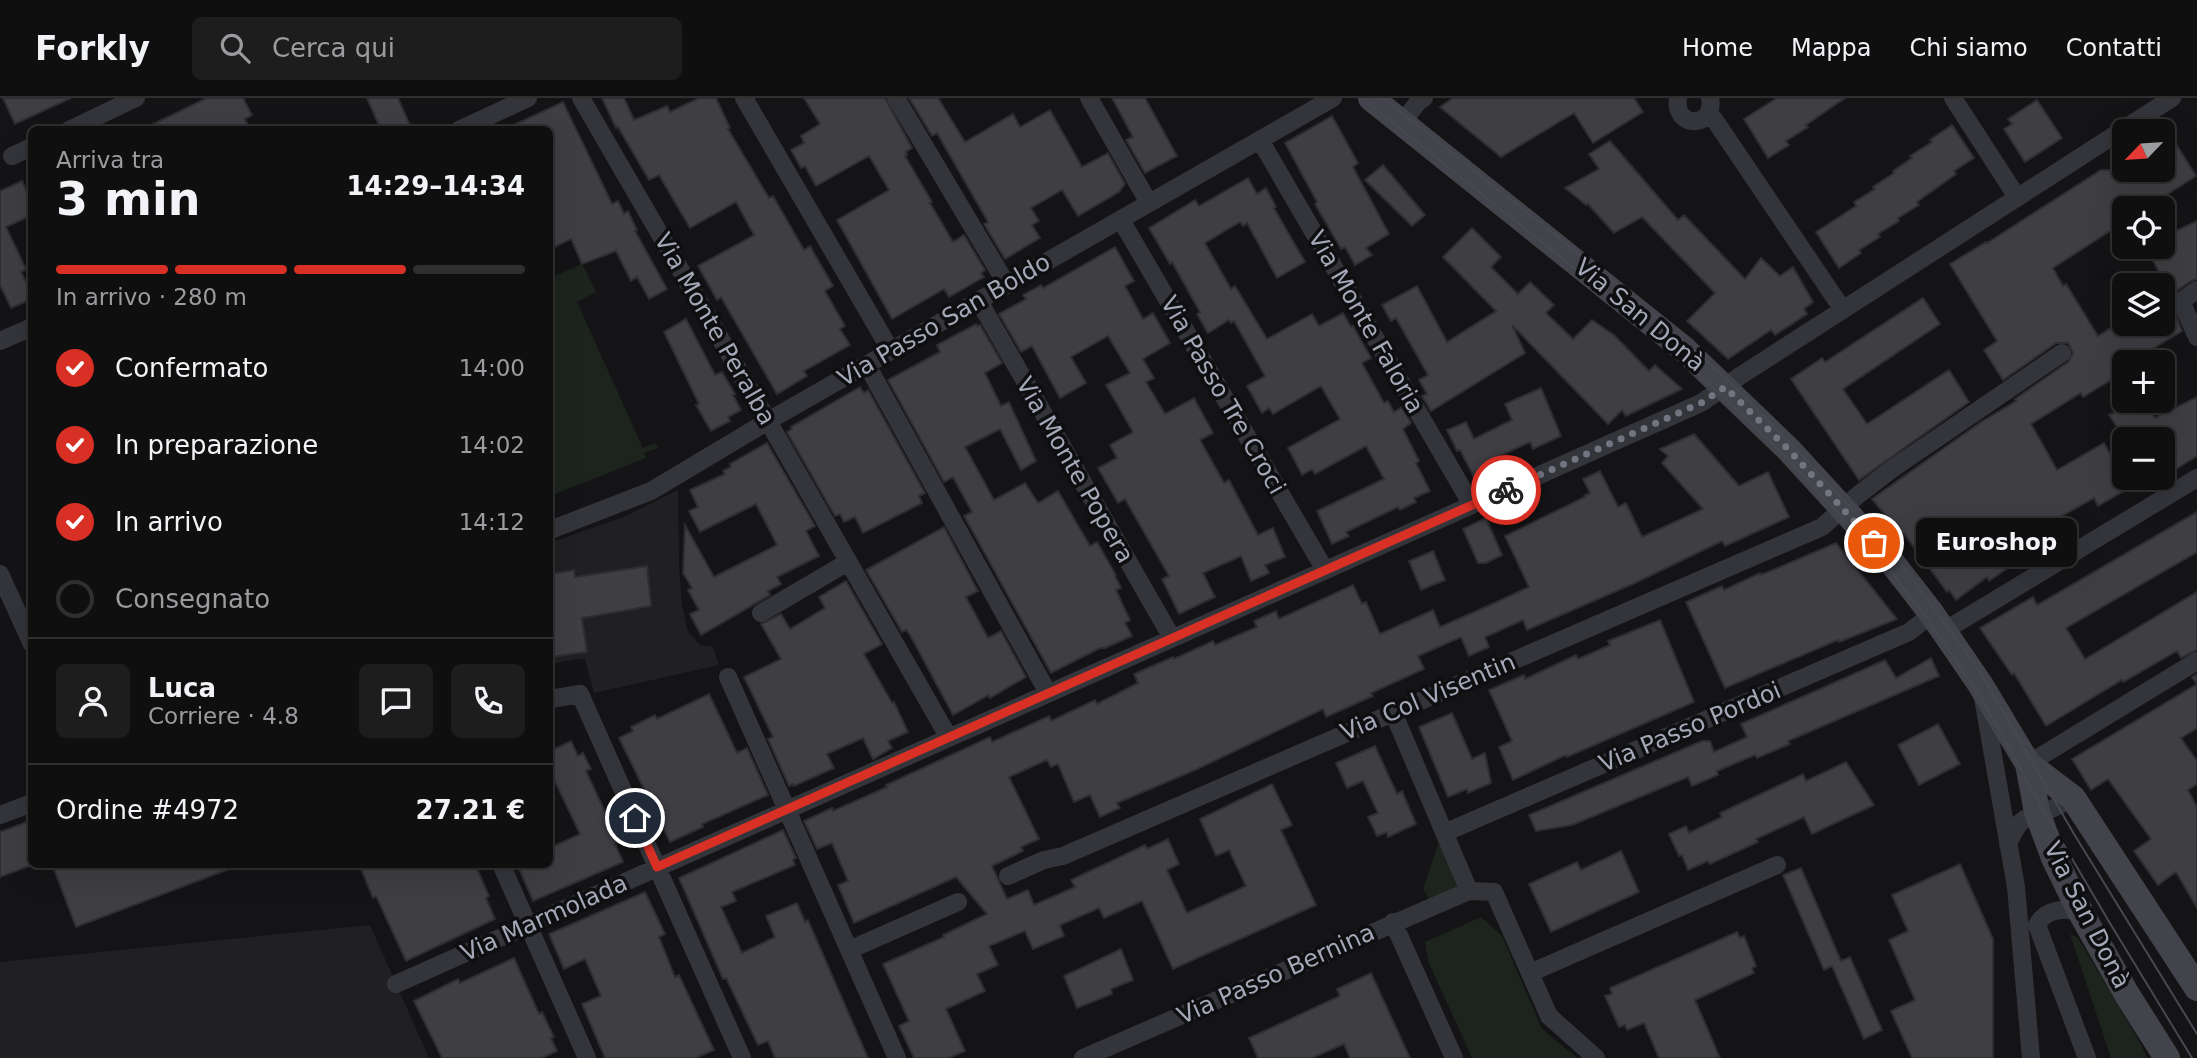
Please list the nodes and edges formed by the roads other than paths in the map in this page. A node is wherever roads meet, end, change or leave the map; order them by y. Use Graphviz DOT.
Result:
graph roads {
  1 [pos="136,98"];
  2 [pos="528,98"];
  3 [pos="581,98"];
  4 [pos="744,98"];
  5 [pos="896,98"];
  6 [pos="1089,98"];
  7 [pos="1333,98"];
  8 [pos="1371,98"];
  9 [pos="1424,98"];
  10 [pos="1678,98"];
  11 [pos="1953,98"];
  12 [pos="2172,98"];
  13 [pos="1710,106"];
  14 [pos="1402,123"];
  15 [pos="77,126"];
  16 [pos="468,126"];
  17 [pos="1260,140"];
  18 [pos="28,149"];
  19 [pos="12,156"];
  20 [pos="2017,197"];
  21 [pos="1149,203"];
  22 [pos="1121,219"];
  23 [pos="1007,285"];
  24 [pos="2197,290"];
  25 [pos="979,300"];
  26 [pos="1843,310"];
  27 [pos="28,329"];
  28 [pos="2197,337"];
  29 [pos="0,341"];
  30 [pos="891,351"];
  31 [pos="2062,354"];
  32 [pos="867,365"];
  33 [pos="1725,387"];
  34 [pos="768,421"];
  35 [pos="2197,478"];
  36 [pos="1472,505"];
  37 [pos="1842,509"];
  38 [pos="553,529"];
  39 [pos="848,562"];
  40 [pos="1325,570"];
  41 [pos="0,574"];
  42 [pos="761,613"];
  43 [pos="1938,622"];
  44 [pos="28,635"];
  45 [pos="1172,639"];
  46 [pos="2197,661"];
  47 [pos="728,677"];
  48 [pos="1980,684"];
  49 [pos="1048,693"];
  50 [pos="553,698"];
  51 [pos="1393,712"];
  52 [pos="949,738"];
  53 [pos="2028,764"];
  54 [pos="2073,798"];
  55 [pos="28,804"];
  56 [pos="788,809"];
  57 [pos="2037,812"];
  58 [pos="0,815"];
  59 [pos="1444,833"];
  60 [pos="2008,844"];
  61 [pos="1777,865"];
  62 [pos="657,867"];
  63 [pos="503,868"];
  64 [pos="1008,876"];
  65 [pos="1469,891"];
  66 [pos="958,902"];
  67 [pos="2081,913"];
  68 [pos="1393,922"];
  69 [pos="528,925"];
  70 [pos="849,950"];
  71 [pos="1530,973"];
  72 [pos="396,984"];
  73 [pos="2197,988"];
  74 [pos="582,1057"];
  75 [pos="742,1058"];
  76 [pos="898,1058"];
  77 [pos="1083,1058"];
  78 [pos="1454,1058"];
  79 [pos="1596,1058"];
  80 [pos="2031,1058"];
  81 [pos="2087,1058"];
  82 [pos="2167,1058"];
  1 -- 15 [label="street"];
  2 -- 16 [label="street"];
  3 -- 34 [label="street, Via Monte Peralba"];
  4 -- 30 [label="street"];
  5 -- 23 [label="street"];
  6 -- 21 [label="street"];
  7 -- 17 [label="street, Via Passo San Boldo"];
  8 -- 14 [label="main road, Via San Donà"];
  9 -- 14 [label="street"];
  10 -- 13 [label="street"];
  11 -- 20 [label="street"];
  12 -- 20 [label="street, Via Marmolada"];
  13 -- 26 [label="street"];
  14 -- 33 [label="main road, Via San Donà"];
  17 -- 21 [label="street, Via Passo San Boldo"];
  17 -- 36 [label="street, Via Monte Faloria"];
  18 -- 19 [label="street"];
  20 -- 26 [label="street, Via Marmolada"];
  21 -- 22 [label="street, Via Passo San Boldo"];
  22 -- 23 [label="street, Via Passo San Boldo"];
  22 -- 40 [label="street, Via Passo Tre Croci"];
  23 -- 25 [label="street, Via Passo San Boldo"];
  24 -- 28 [label="street"];
  25 -- 30 [label="street, Via Passo San Boldo"];
  25 -- 45 [label="street, Via Monte Popera"];
  26 -- 33 [label="street, Via Marmolada"];
  27 -- 29 [label="street"];
  30 -- 32 [label="street, Via Passo San Boldo"];
  31 -- 37 [label="street, Via Col Visentin"];
  32 -- 34 [label="street, Via Passo San Boldo"];
  32 -- 49 [label="street"];
  33 -- 36 [label="street, Via Marmolada"];
  33 -- 37 [label="main road, Via San Donà"];
  34 -- 38 [label="street, Via Passo San Boldo"];
  34 -- 39 [label="street, Via Monte Peralba"];
  35 -- 43 [label="street, Via Passo Pordoi"];
  36 -- 40 [label="street, Via Marmolada"];
  37 -- 43 [label="main road, Via San Donà"];
  37 -- 51 [label="street, Via Col Visentin"];
  39 -- 42 [label="street"];
  39 -- 52 [label="street, Via Monte Peralba"];
  40 -- 45 [label="street, Via Marmolada"];
  41 -- 44 [label="street"];
  43 -- 48 [label="main road, Via San Donà"];
  43 -- 59 [label="street, Via Passo Pordoi"];
  45 -- 49 [label="street, Via Marmolada"];
  46 -- 53 [label="street"];
  47 -- 56 [label="street"];
  48 -- 53 [label="main road, Via San Donà"];
  48 -- 60 [label="street"];
  49 -- 52 [label="street, Via Marmolada"];
  50 -- 62 [label="street"];
  51 -- 59 [label="street"];
  51 -- 64 [label="street, Via Col Visentin"];
  52 -- 56 [label="street, Via Marmolada"];
  53 -- 54 [label="main road, Via San Donà"];
  53 -- 57 [label="main road, Via San Donà"];
  54 -- 57 [label="street"];
  54 -- 73 [label="main road, Via San Donà"];
  55 -- 58 [label="street"];
  56 -- 62 [label="street, Via Marmolada"];
  56 -- 70 [label="street"];
  57 -- 60 [label="street"];
  57 -- 67 [label="main road, Via San Donà"];
  59 -- 65 [label="street"];
  60 -- 80 [label="street"];
  61 -- 71 [label="street"];
  62 -- 69 [label="street, Via Marmolada"];
  62 -- 75 [label="street"];
  63 -- 69 [label="street"];
  65 -- 68 [label="street, Via Passo Bernina"];
  65 -- 71 [label="street"];
  66 -- 70 [label="street"];
  67 -- 81 [label="street"];
  67 -- 82 [label="main road, Via San Donà"];
  68 -- 77 [label="street, Via Passo Bernina"];
  68 -- 78 [label="street"];
  69 -- 72 [label="street, Via Marmolada"];
  69 -- 74 [label="street"];
  70 -- 76 [label="street"];
  71 -- 79 [label="street"];
}
